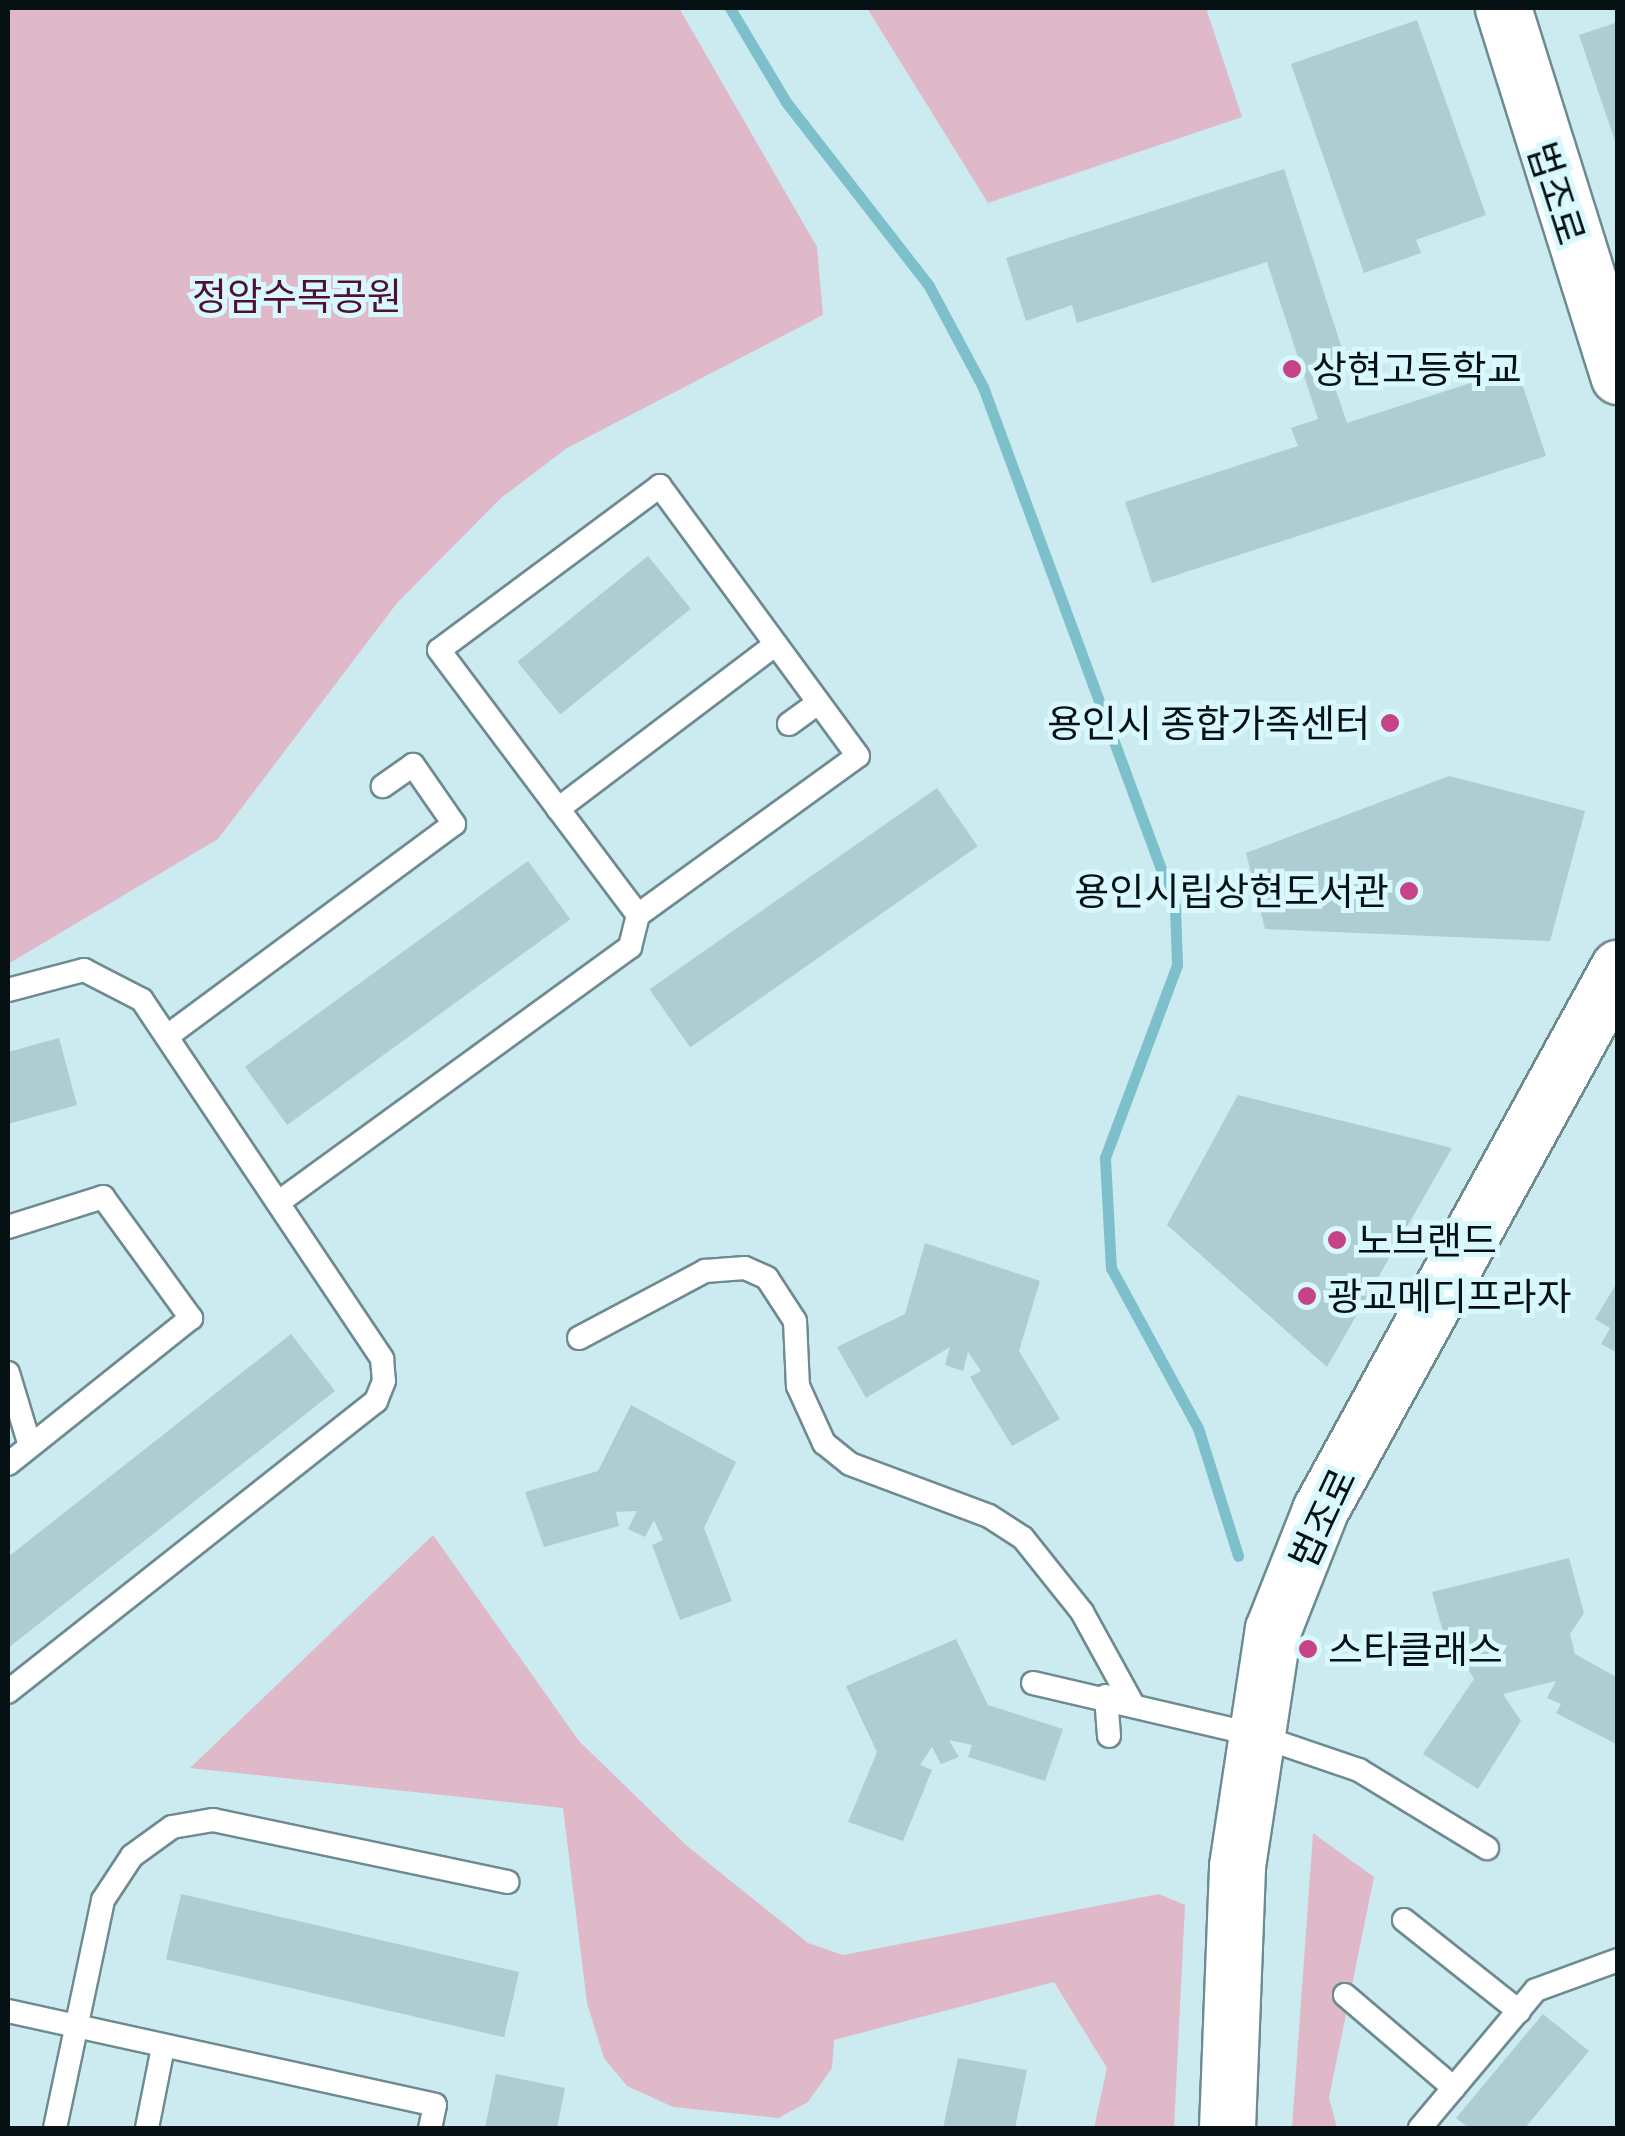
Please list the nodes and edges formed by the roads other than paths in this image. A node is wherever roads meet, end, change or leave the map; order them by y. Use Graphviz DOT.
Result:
graph roads {
  1 [pos="1503,8"];
  2 [pos="1612,346"];
  3 [pos="776,644"];
  4 [pos="818,702"];
  5 [pos="789,724"];
  6 [pos="383,786"];
  7 [pos="558,808"];
  8 [pos="638,916"];
  9 [pos="1618,968"];
  10 [pos="8,990"];
  11 [pos="170,1034"];
  12 [pos="279,1202"];
  13 [pos="8,1228"];
  14 [pos="579,1338"];
  15 [pos="8,1373"];
  16 [pos="12,1401"];
  17 [pos="30,1446"];
  18 [pos="8,1464"];
  19 [pos="1033,1683"];
  20 [pos="8,1692"];
  21 [pos="1106,1696"];
  22 [pos="1132,1703"];
  23 [pos="1253,1734"];
  24 [pos="1109,1736"];
  25 [pos="1488,1848"];
  26 [pos="508,1882"];
  27 [pos="1404,1920"];
  28 [pos="1618,1960"];
  29 [pos="1344,1995"];
  30 [pos="8,2011"];
  31 [pos="1518,2011"];
  32 [pos="76,2028"];
  33 [pos="163,2047"];
  34 [pos="1454,2088"];
  35 [pos="56,2128"];
  36 [pos="147,2128"];
  37 [pos="430,2128"];
  38 [pos="1227,2128"];
  39 [pos="1420,2128"];
  1 -- 2 [label="street, 법조로"];
  3 -- 4 [label="lane"];
  3 -- 7 [label="lane"];
  3 -- 7 [label="lane"];
  4 -- 5 [label="lane"];
  4 -- 8 [label="lane"];
  6 -- 11 [label="lane"];
  7 -- 8 [label="lane"];
  8 -- 12 [label="lane"];
  9 -- 23 [label="street, 법조로"];
  10 -- 11 [label="lane"];
  11 -- 12 [label="lane"];
  12 -- 20 [label="lane"];
  13 -- 17 [label="lane"];
  14 -- 22 [label="lane"];
  15 -- 16 [label="lane"];
  16 -- 17 [label="lane"];
  17 -- 18 [label="lane"];
  19 -- 21 [label="lane"];
  21 -- 22 [label="lane"];
  21 -- 24 [label="lane"];
  22 -- 23 [label="lane"];
  23 -- 25 [label="lane"];
  23 -- 38 [label="street, 법조로"];
  26 -- 32 [label="lane"];
  27 -- 31 [label="lane"];
  28 -- 31 [label="lane"];
  29 -- 34 [label="lane"];
  30 -- 32 [label="lane"];
  31 -- 34 [label="lane"];
  32 -- 33 [label="lane"];
  32 -- 35 [label="lane"];
  33 -- 36 [label="lane"];
  33 -- 37 [label="lane"];
  34 -- 39 [label="lane"];
}
